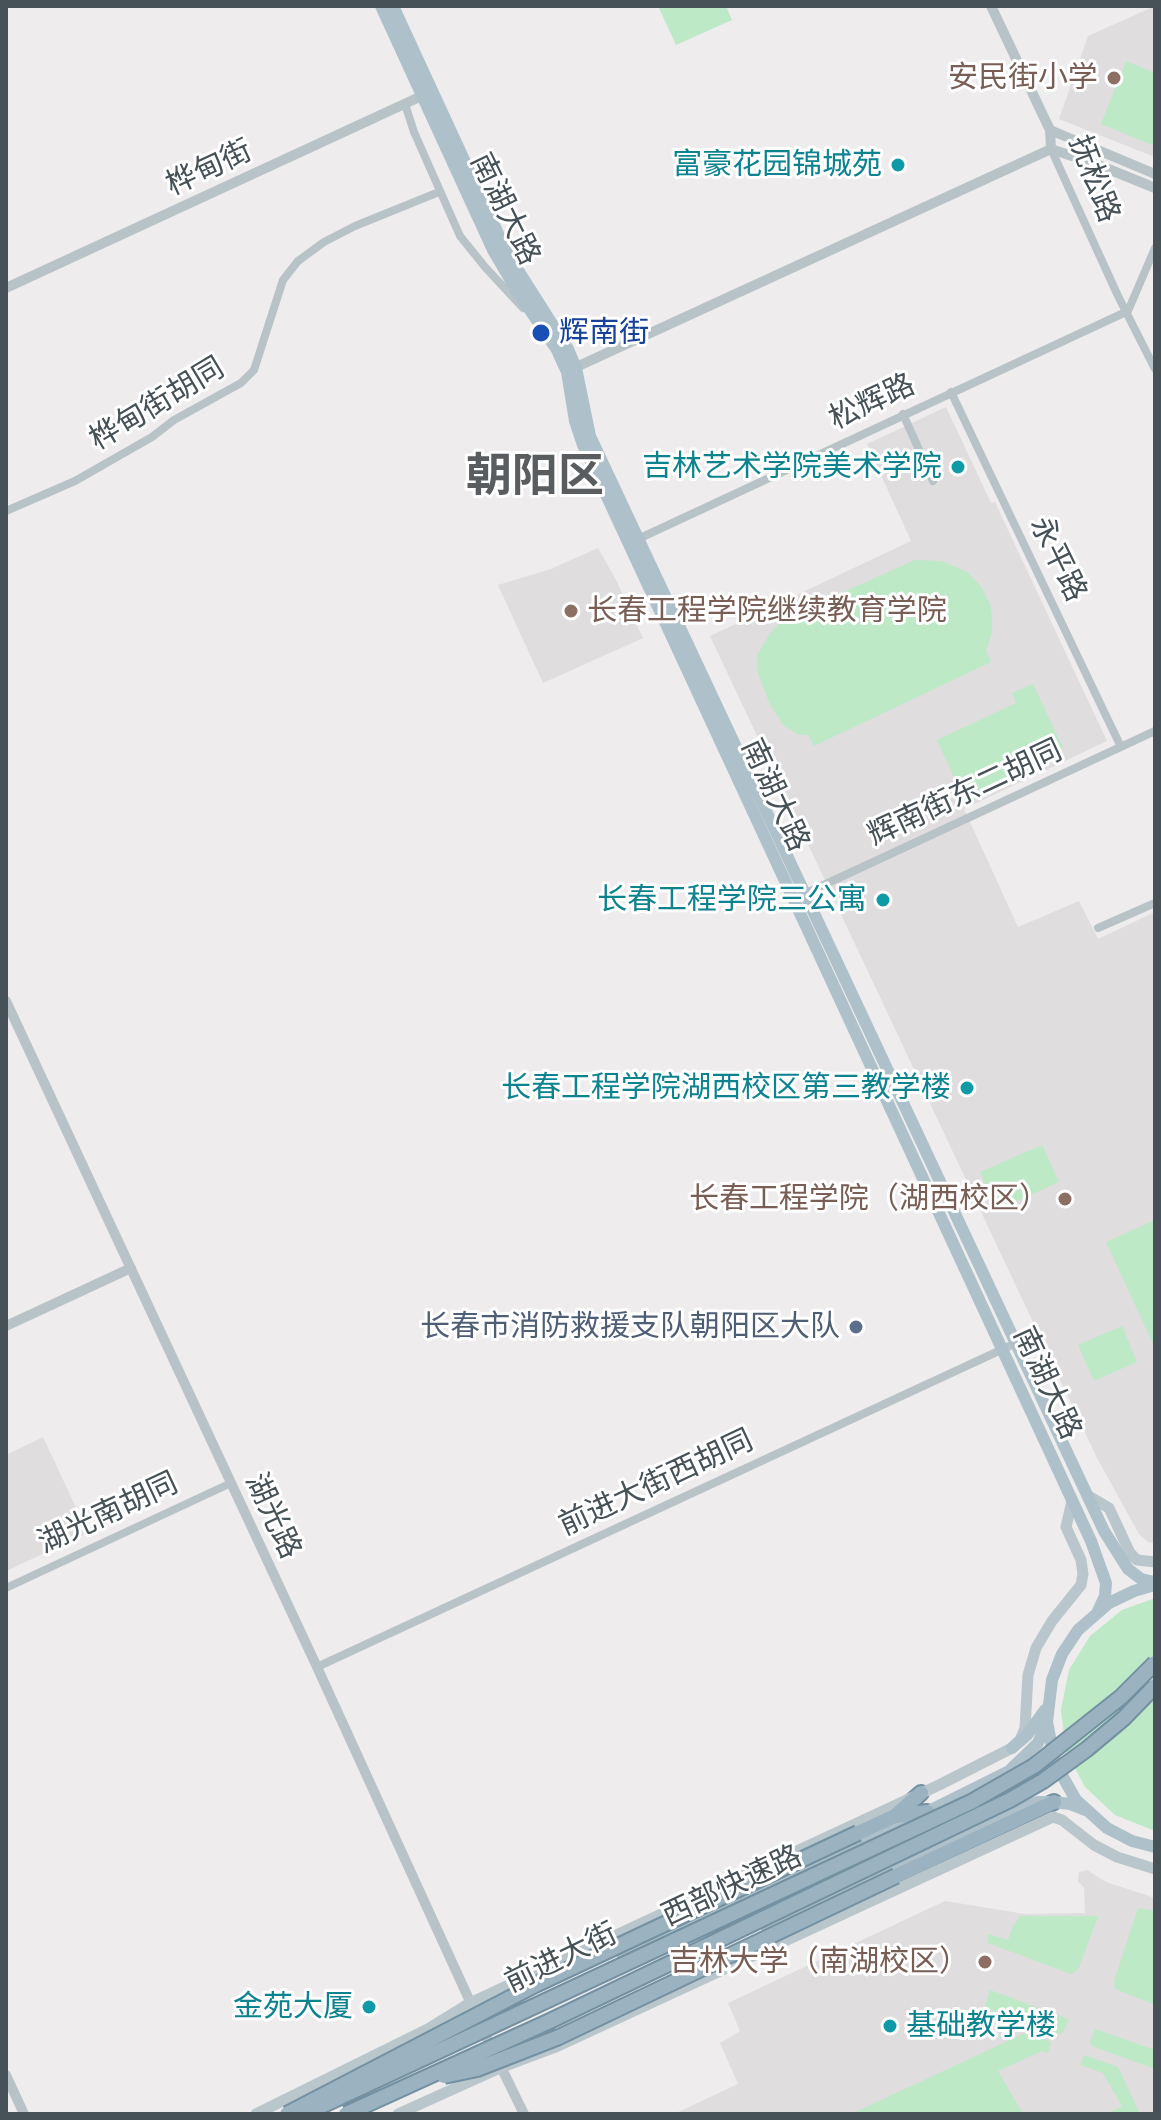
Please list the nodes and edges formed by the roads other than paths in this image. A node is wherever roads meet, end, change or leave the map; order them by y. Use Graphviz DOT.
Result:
graph roads {
  1 [pos="381,6"];
  2 [pos="393,6"];
  3 [pos="991,6"];
  4 [pos="426,94"];
  5 [pos="405,104"];
  6 [pos="1050,130"];
  7 [pos="1051,149"];
  8 [pos="1155,174"];
  9 [pos="1155,188"];
  10 [pos="439,192"];
  11 [pos="1155,248"];
  12 [pos="6,288"];
  13 [pos="1128,311"];
  14 [pos="540,324"];
  15 [pos="1155,369"];
  16 [pos="571,370"];
  17 [pos="951,392"];
  18 [pos="903,414"];
  19 [pos="933,481"];
  20 [pos="6,511"];
  21 [pos="638,539"];
  22 [pos="1155,731"];
  23 [pos="1121,747"];
  24 [pos="800,896"];
  25 [pos="1155,903"];
  26 [pos="1098,928"];
  27 [pos="6,1001"];
  28 [pos="131,1268"];
  29 [pos="6,1326"];
  30 [pos="1016,1343"];
  31 [pos="1002,1349"];
  32 [pos="231,1483"];
  33 [pos="1087,1494"];
  34 [pos="1072,1501"];
  35 [pos="1155,1562"];
  36 [pos="1155,1584"];
  37 [pos="6,1588"];
  38 [pos="1098,1611"];
  39 [pos="1155,1663"];
  40 [pos="317,1667"];
  41 [pos="1155,1686"];
  42 [pos="1047,1708"];
  43 [pos="1047,1722"];
  44 [pos="1012,1748"];
  45 [pos="921,1793"];
  46 [pos="1054,1802"];
  47 [pos="1085,1810"];
  48 [pos="927,1812"];
  49 [pos="895,1816"];
  50 [pos="1155,1847"];
  51 [pos="1155,1869"];
  52 [pos="470,2003"];
  53 [pos="481,2026"];
  54 [pos="494,2052"];
  55 [pos="502,2067"];
  56 [pos="6,2075"];
  57 [pos="420,2081"];
  58 [pos="24,2114"];
  59 [pos="256,2114"];
  60 [pos="287,2114"];
  61 [pos="293,2114"];
  62 [pos="304,2114"];
  63 [pos="346,2114"];
  64 [pos="355,2114"];
  65 [pos="398,2114"];
  66 [pos="524,2114"];
  1 -- 4 [label="main road, 南湖大路"];
  2 -- 4 [label="main road, 南湖大路"];
  3 -- 6 [label="street, 抚松路"];
  4 -- 5 [label="street, 桦甸街"];
  4 -- 14 [label="main road, 南湖大路"];
  4 -- 16 [label="main road, 南湖大路"];
  5 -- 10 [label="street"];
  5 -- 12 [label="street, 桦甸街"];
  6 -- 7 [label="street, 抚松路"];
  6 -- 8 [label="street"];
  7 -- 9 [label="street"];
  7 -- 13 [label="street, 抚松路"];
  7 -- 16 [label="street"];
  10 -- 14 [label="street"];
  10 -- 20 [label="street, 桦甸街胡同"];
  11 -- 13 [label="street"];
  13 -- 15 [label="street, 抚松路"];
  13 -- 17 [label="street, 松辉路"];
  14 -- 16 [label="main road, 南湖大路"];
  16 -- 21 [label="main road, 南湖大路"];
  16 -- 24 [label="main road, 南湖大路"];
  17 -- 18 [label="street, 松辉路"];
  17 -- 23 [label="street, 永平路"];
  18 -- 19 [label="street"];
  18 -- 21 [label="street, 松辉路"];
  21 -- 24 [label="main road, 南湖大路"];
  22 -- 23 [label="street, 辉南街东二胡同"];
  23 -- 24 [label="street, 辉南街东二胡同"];
  24 -- 30 [label="main road, 南湖大路"];
  24 -- 31 [label="main road, 南湖大路"];
  25 -- 26 [label="street"];
  27 -- 28 [label="street, 湖光路"];
  28 -- 29 [label="street"];
  28 -- 32 [label="street, 湖光路"];
  30 -- 31 [label="street, 前进大街西胡同"];
  30 -- 33 [label="main road, 南湖大路"];
  31 -- 34 [label="main road, 南湖大路"];
  31 -- 40 [label="street, 前进大街西胡同"];
  32 -- 37 [label="street, 湖光南胡同"];
  32 -- 40 [label="street, 湖光路"];
  33 -- 35 [label="main road"];
  33 -- 36 [label="main road, 南湖大路"];
  34 -- 38 [label="main road, 南湖大路"];
  34 -- 44 [label="main road"];
  36 -- 38 [label="main road"];
  38 -- 42 [label="main road"];
  39 -- 62 [label="highway, 西部快速路, bridge"];
  40 -- 52 [label="street, 湖光路"];
  41 -- 57 [label="highway, 西部快速路, bridge"];
  42 -- 43 [label="main road"];
  42 -- 44 [label="main road"];
  43 -- 47 [label="main road"];
  43 -- 48 [label="main road, 前进大街"];
  44 -- 45 [label="main road, 前进大街"];
  45 -- 49 [label="highway"];
  45 -- 52 [label="main road, 前进大街"];
  46 -- 47 [label="main road, 前进大街"];
  46 -- 54 [label="main road, 前进大街"];
  46 -- 57 [label="highway, bridge"];
  47 -- 50 [label="main road"];
  48 -- 49 [label="highway"];
  48 -- 53 [label="main road, 前进大街"];
  49 -- 60 [label="highway, bridge"];
  51 -- 55 [label="main road"];
  52 -- 53 [label="street, 湖光路"];
  52 -- 59 [label="main road, 前进大街"];
  53 -- 54 [label="street, 湖光路"];
  53 -- 61 [label="main road, 前进大街"];
  54 -- 55 [label="street, 湖光路"];
  54 -- 64 [label="main road, 前进大街"];
  55 -- 65 [label="main road"];
  55 -- 66 [label="street, 湖光路"];
  56 -- 58 [label="street"];
  57 -- 63 [label="highway, 西部快速路, bridge"];
}
